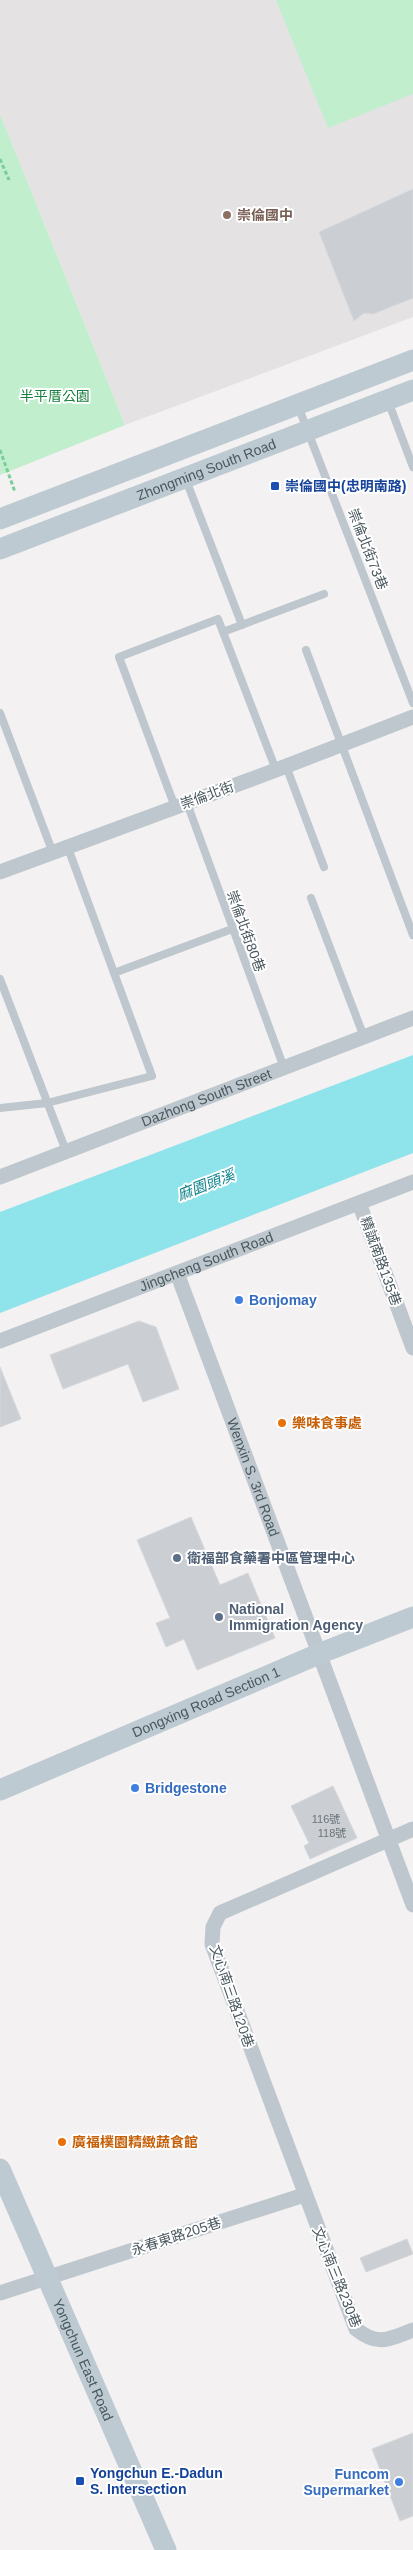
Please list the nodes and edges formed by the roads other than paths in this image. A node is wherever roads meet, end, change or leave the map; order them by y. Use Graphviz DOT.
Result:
graph roads {
  1 [pos="413,360"];
  2 [pos="413,390"];
  3 [pos="387,400"];
  4 [pos="297,405"];
  5 [pos="309,430"];
  6 [pos="413,467"];
  7 [pos="185,478"];
  8 [pos="0,519"];
  9 [pos="0,549"];
  10 [pos="324,594"];
  11 [pos="242,625"];
  12 [pos="223,632"];
  13 [pos="306,650"];
  14 [pos="413,703"];
  15 [pos="0,713"];
  16 [pos="413,717"];
  17 [pos="342,744"];
  18 [pos="281,768"];
  19 [pos="181,805"];
  20 [pos="68,848"];
  21 [pos="53,853"];
  22 [pos="324,866"];
  23 [pos="0,872"];
  24 [pos="311,898"];
  25 [pos="232,929"];
  26 [pos="413,935"];
  27 [pos="114,973"];
  28 [pos="0,979"];
  29 [pos="413,1018"];
  30 [pos="364,1037"];
  31 [pos="284,1068"];
  32 [pos="47,1103"];
  33 [pos="0,1108"];
  34 [pos="66,1151"];
  35 [pos="0,1176"];
  36 [pos="413,1182"];
  37 [pos="359,1203"];
  38 [pos="177,1273"];
  39 [pos="0,1341"];
  40 [pos="413,1348"];
  41 [pos="413,1617"];
  42 [pos="321,1653"];
  43 [pos="0,1790"];
  44 [pos="413,1829"];
  45 [pos="389,1840"];
  46 [pos="413,1905"];
  47 [pos="0,2168"];
  48 [pos="304,2194"];
  49 [pos="47,2277"];
  50 [pos="0,2293"];
  51 [pos="413,2330"];
  52 [pos="166,2550"];
  1 -- 4 [label="main road, Zhongming South Road"];
  2 -- 3 [label="main road, Zhongming South Road"];
  3 -- 5 [label="main road, Zhongming South Road"];
  3 -- 6 [label="lane"];
  4 -- 5 [label="lane, 崇倫北街73巷"];
  4 -- 8 [label="main road, Zhongming South Road"];
  5 -- 7 [label="main road, Zhongming South Road"];
  5 -- 14 [label="lane, 崇倫北街73巷"];
  7 -- 9 [label="main road, Zhongming South Road"];
  7 -- 11 [label="lane"];
  10 -- 11 [label="lane"];
  11 -- 12 [label="lane"];
  12 -- 18 [label="lane"];
  12 -- 19 [label="lane, 崇倫北街80巷"];
  13 -- 17 [label="lane"];
  15 -- 21 [label="lane"];
  16 -- 17 [label="street, 崇倫北街"];
  17 -- 18 [label="street, 崇倫北街"];
  17 -- 26 [label="lane"];
  18 -- 19 [label="street, 崇倫北街"];
  18 -- 22 [label="lane"];
  19 -- 20 [label="street, 崇倫北街"];
  19 -- 25 [label="lane, 崇倫北街80巷"];
  20 -- 21 [label="street, 崇倫北街"];
  20 -- 27 [label="lane"];
  21 -- 23 [label="street, 崇倫北街"];
  24 -- 30 [label="lane"];
  25 -- 27 [label="lane"];
  25 -- 31 [label="lane, 崇倫北街80巷"];
  27 -- 32 [label="lane"];
  28 -- 32 [label="lane"];
  29 -- 30 [label="street, Dazhong South Street"];
  30 -- 31 [label="street, Dazhong South Street"];
  31 -- 34 [label="street, Dazhong South Street"];
  32 -- 33 [label="lane"];
  32 -- 34 [label="lane"];
  34 -- 35 [label="street, Dazhong South Street"];
  36 -- 37 [label="street, Jingcheng South Road"];
  37 -- 38 [label="street, Jingcheng South Road"];
  37 -- 40 [label="street, 精誠南路135巷"];
  38 -- 39 [label="street, Jingcheng South Road"];
  38 -- 42 [label="street, Wenxin S. 3rd Road"];
  41 -- 42 [label="main road, Dongxing Road Section 1"];
  42 -- 43 [label="main road, Dongxing Road Section 1"];
  42 -- 45 [label="street, Wenxin S. 3rd Road"];
  44 -- 45 [label="street, 文心南三路120巷"];
  45 -- 46 [label="street, Wenxin S. 3rd Road"];
  45 -- 48 [label="street, 文心南三路120巷"];
  47 -- 49 [label="main road, Yongchun East Road"];
  48 -- 49 [label="street, 永春東路205巷"];
  48 -- 51 [label="street, 文心南三路230巷"];
  49 -- 50 [label="street, 永春東路205巷"];
  49 -- 52 [label="main road, Yongchun East Road"];
}
